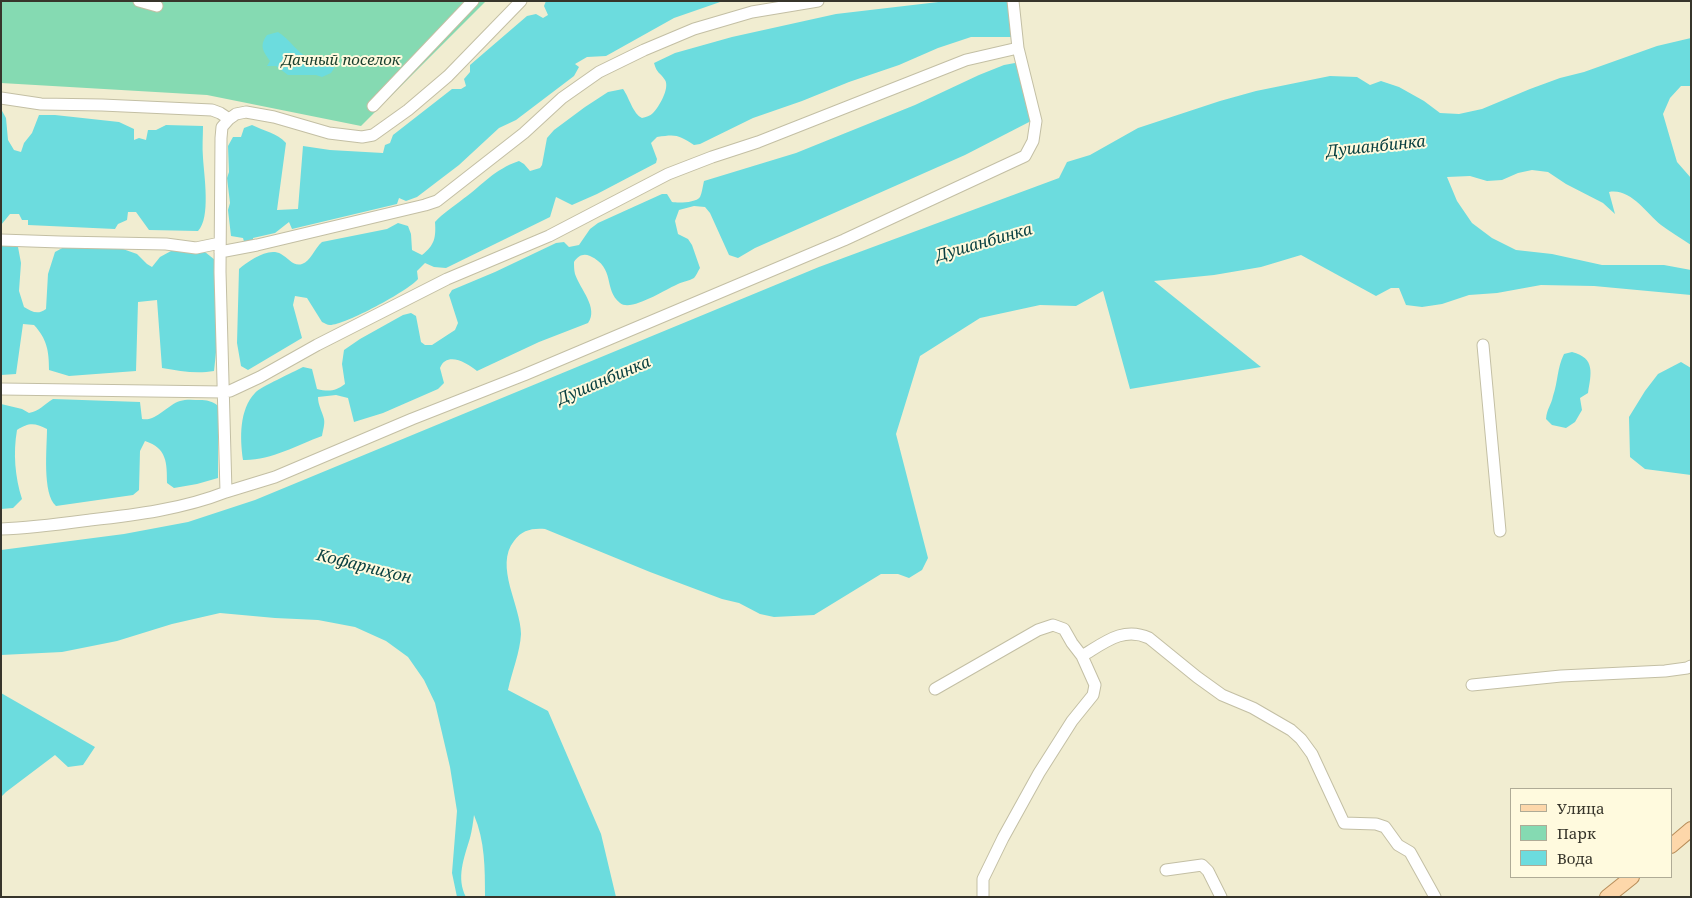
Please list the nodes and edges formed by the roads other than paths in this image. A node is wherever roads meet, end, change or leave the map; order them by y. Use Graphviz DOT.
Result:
graph roads {
  1 [pos="139,1"];
  2 [pos="473,1"];
  3 [pos="521,1"];
  4 [pos="818,1"];
  5 [pos="1012,1"];
  6 [pos="157,6"];
  7 [pos="1018,48"];
  8 [pos="1,98"];
  9 [pos="373,106"];
  10 [pos="229,119"];
  11 [pos="1,240"];
  12 [pos="220,247"];
  13 [pos="1483,345"];
  14 [pos="1,389"];
  15 [pos="223,392"];
  16 [pos="226,492"];
  17 [pos="1,529"];
  18 [pos="1500,531"];
  19 [pos="1082,656"];
  20 [pos="1691,666"];
  21 [pos="1472,685"];
  22 [pos="935,689"];
  23 [pos="1691,829"];
  24 [pos="1672,845"];
  25 [pos="1166,870"];
  26 [pos="1631,878"];
  27 [pos="983,897"];
  28 [pos="1221,897"];
  29 [pos="1434,897"];
  30 [pos="1606,897"];
  1 -- 6 [label="street"];
  2 -- 9 [label="street"];
  3 -- 10 [label="street"];
  4 -- 12 [label="street"];
  5 -- 7 [label="street"];
  7 -- 15 [label="street"];
  7 -- 16 [label="street"];
  8 -- 10 [label="street"];
  10 -- 12 [label="street"];
  11 -- 12 [label="street"];
  12 -- 15 [label="street"];
  13 -- 18 [label="street"];
  14 -- 15 [label="street"];
  15 -- 16 [label="street"];
  16 -- 17 [label="street"];
  19 -- 22 [label="street"];
  19 -- 27 [label="street"];
  19 -- 29 [label="street"];
  20 -- 21 [label="street"];
  23 -- 24 [label="main road"];
  25 -- 28 [label="street"];
  26 -- 30 [label="main road"];
}
